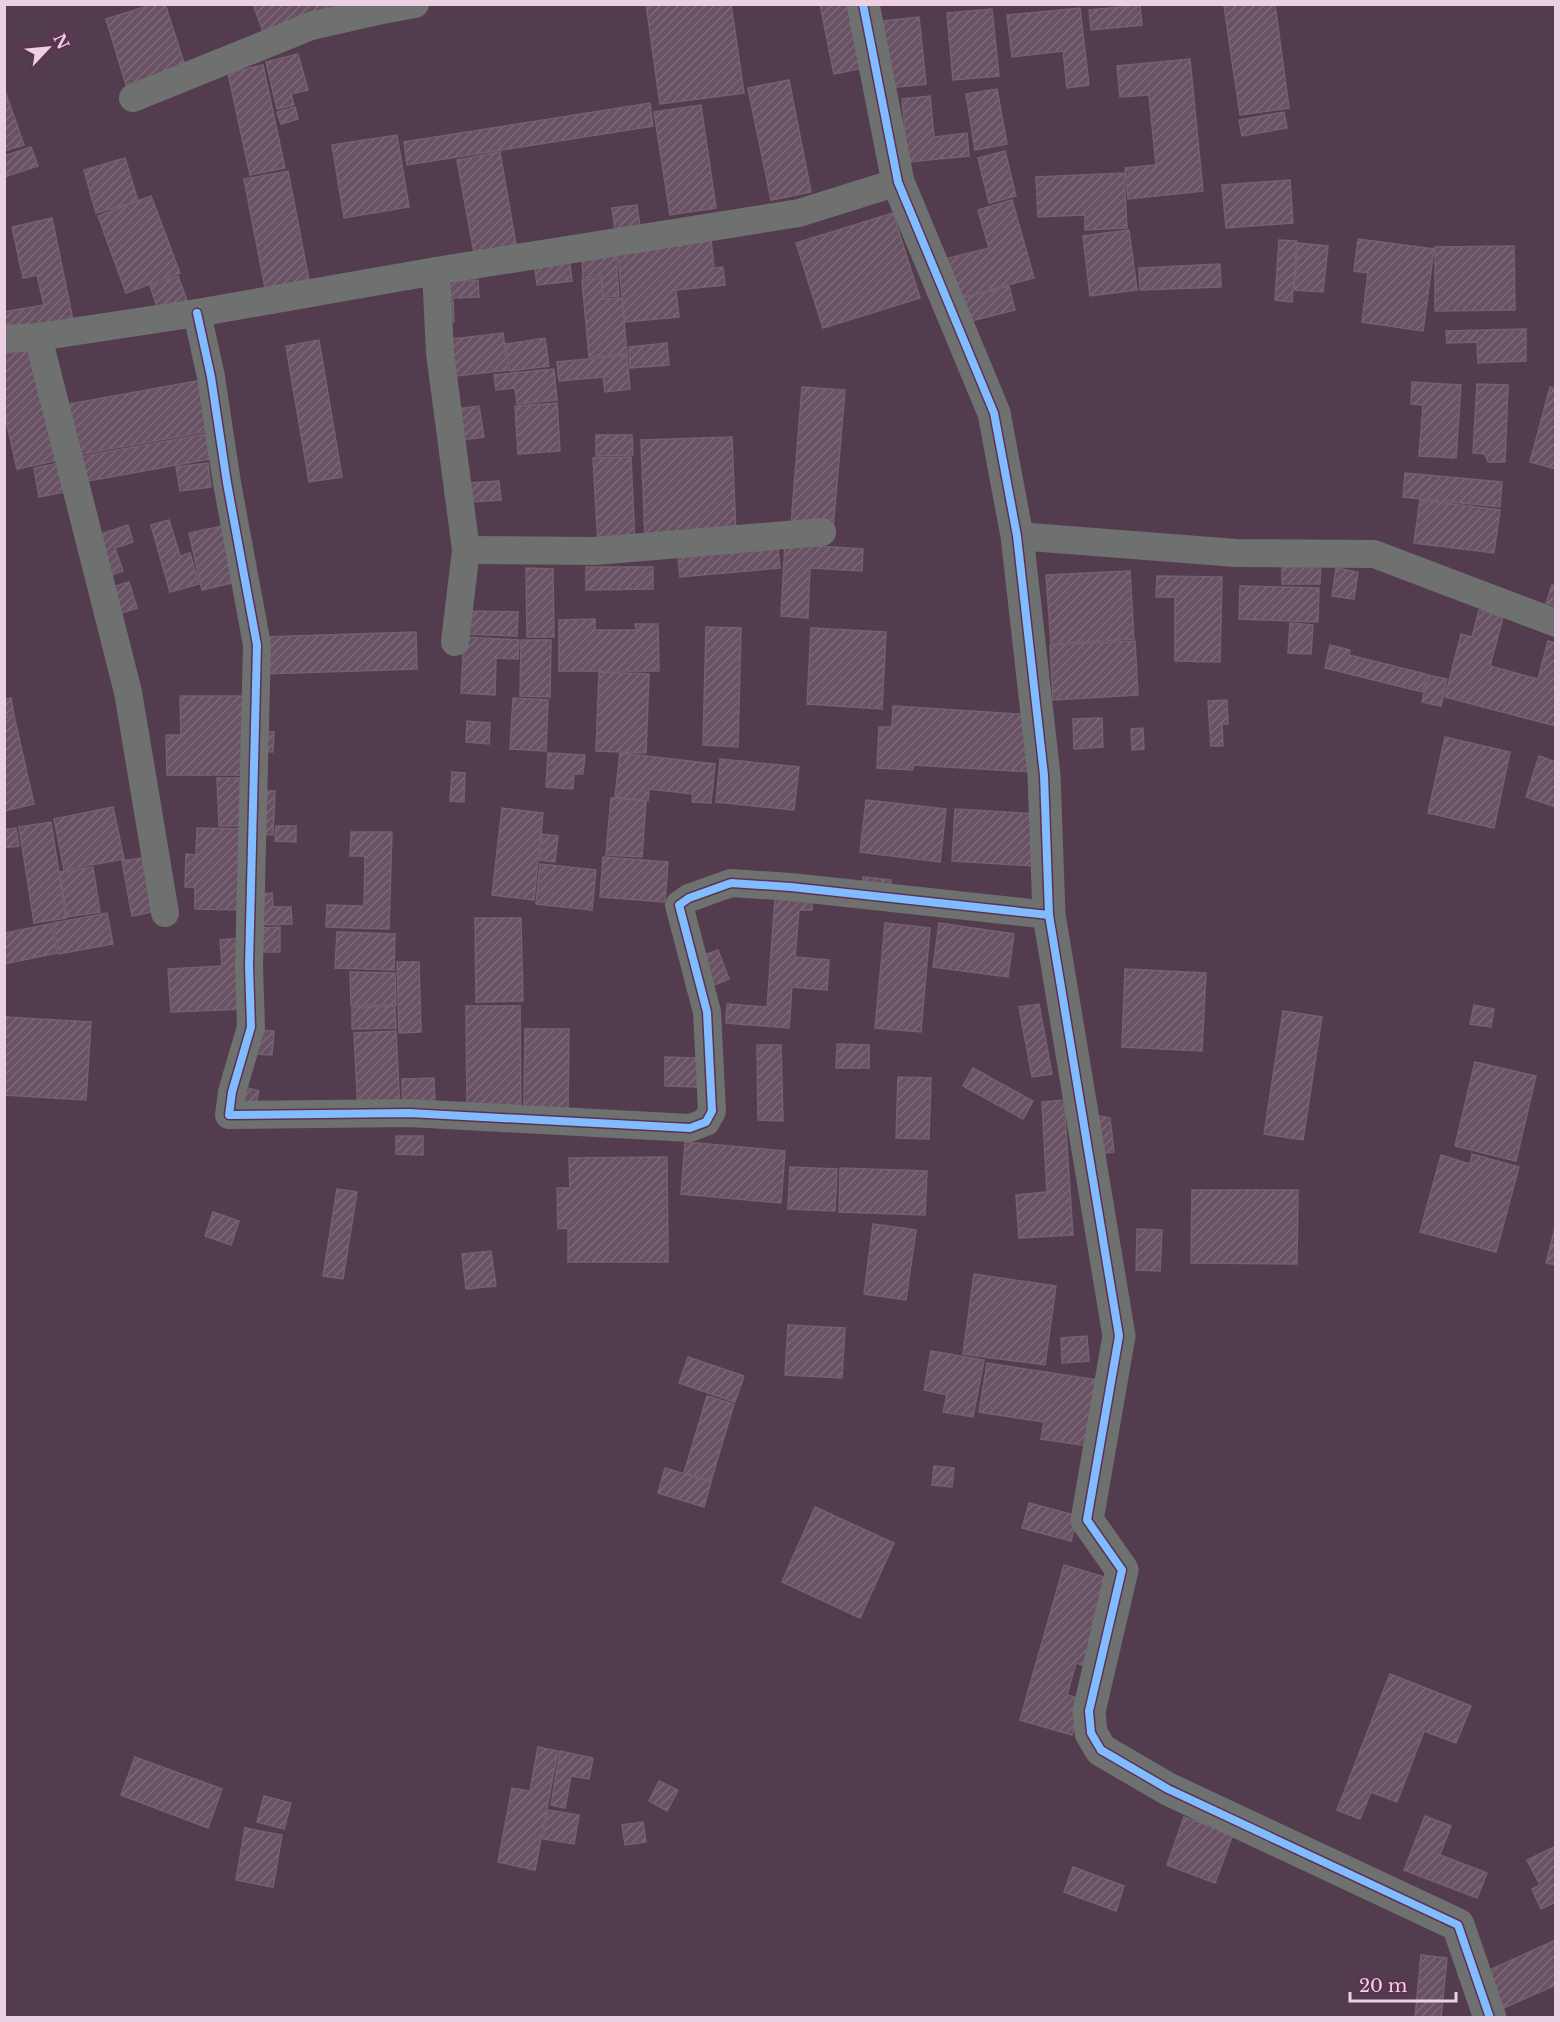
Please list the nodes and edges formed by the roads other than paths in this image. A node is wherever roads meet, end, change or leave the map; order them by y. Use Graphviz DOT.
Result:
graph roads {
  1 [pos="415,4"];
  2 [pos="863,4"];
  3 [pos="133,98"];
  4 [pos="898,182"];
  5 [pos="436,271"];
  6 [pos="197,313"];
  7 [pos="38,337"];
  8 [pos="4,339"];
  9 [pos="822,532"];
  10 [pos="1017,536"];
  11 [pos="466,550"];
  12 [pos="1556,623"];
  13 [pos="455,642"];
  14 [pos="165,913"];
  15 [pos="1049,915"];
  16 [pos="1490,2018"];
  1 -- 3 [label="street"];
  2 -- 4 [label="street"];
  4 -- 5 [label="street"];
  4 -- 10 [label="street"];
  5 -- 6 [label="street"];
  5 -- 11 [label="street"];
  6 -- 7 [label="street"];
  6 -- 15 [label="street"];
  7 -- 8 [label="street"];
  7 -- 14 [label="street"];
  9 -- 11 [label="street"];
  10 -- 12 [label="street"];
  10 -- 15 [label="street"];
  11 -- 13 [label="street"];
  15 -- 16 [label="street"];
}
